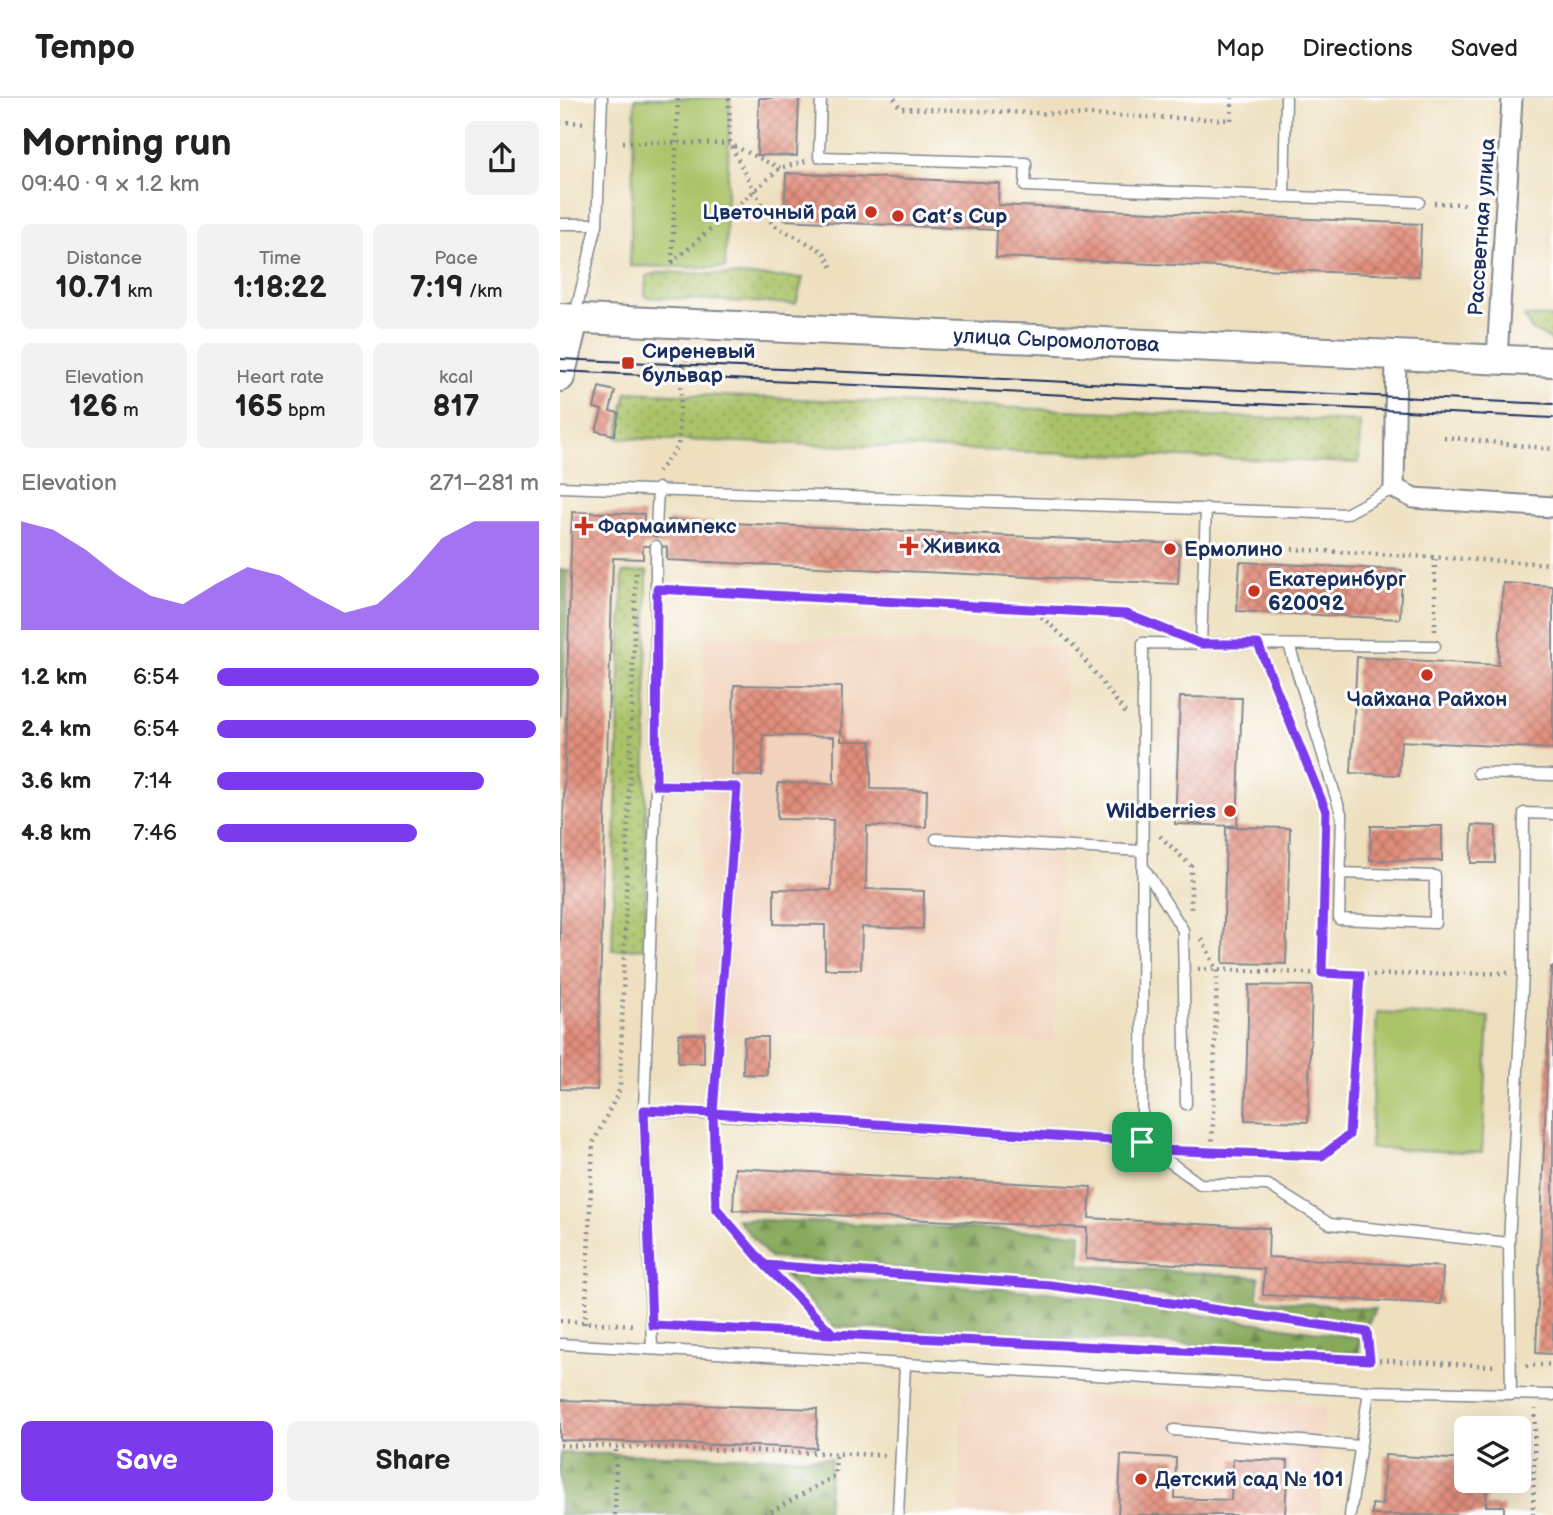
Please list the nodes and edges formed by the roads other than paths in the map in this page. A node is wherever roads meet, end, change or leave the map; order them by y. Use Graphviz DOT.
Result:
graph roads {
  1 [pos="602,98"];
  2 [pos="821,98"];
  3 [pos="1286,98"];
  4 [pos="1513,98"];
  5 [pos="1284,197"];
  6 [pos="1419,202"];
  7 [pos="560,224"];
  8 [pos="597,224"];
  9 [pos="567,318"];
  10 [pos="1396,355"];
  11 [pos="1497,359"];
  12 [pos="1553,362"];
  13 [pos="560,377"];
  14 [pos="560,487"];
  15 [pos="658,488"];
  16 [pos="1394,488"];
  17 [pos="1553,507"];
  18 [pos="1206,508"];
  19 [pos="656,531"];
  20 [pos="656,547"];
  21 [pos="1201,644"];
  22 [pos="1289,645"];
  23 [pos="1435,646"];
  24 [pos="1478,773"];
  25 [pos="1553,775"];
  26 [pos="656,785"];
  27 [pos="1553,814"];
  28 [pos="936,839"];
  29 [pos="1142,851"];
  30 [pos="1142,865"];
  31 [pos="1340,873"];
  32 [pos="1186,1104"];
  33 [pos="644,1110"];
  34 [pos="713,1113"];
  35 [pos="1142,1142"];
  36 [pos="1509,1243"];
  37 [pos="560,1344"];
  38 [pos="652,1349"];
  39 [pos="905,1364"];
  40 [pos="1369,1391"];
  41 [pos="1511,1395"];
  42 [pos="1553,1395"];
  43 [pos="1174,1430"];
  44 [pos="1359,1446"];
  45 [pos="898,1515"];
  46 [pos="1350,1515"];
  1 -- 8 [label="lane"];
  2 -- 5 [label="lane"];
  3 -- 5 [label="lane"];
  4 -- 11 [label="street, Рассветная улица"];
  5 -- 6 [label="lane"];
  7 -- 8 [label="lane"];
  8 -- 9 [label="lane"];
  9 -- 10 [label="street, улица Сыромолотова"];
  9 -- 13 [label="street"];
  10 -- 11 [label="street, улица Сыромолотова"];
  10 -- 16 [label="street"];
  11 -- 12 [label="street, улица Сыромолотова"];
  14 -- 15 [label="lane"];
  15 -- 18 [label="lane"];
  15 -- 19 [label="lane"];
  16 -- 17 [label="street"];
  16 -- 18 [label="lane"];
  18 -- 21 [label="lane"];
  20 -- 26 [label="lane"];
  21 -- 22 [label="lane"];
  21 -- 29 [label="lane"];
  22 -- 23 [label="lane"];
  22 -- 31 [label="lane"];
  24 -- 25 [label="lane"];
  26 -- 33 [label="lane"];
  26 -- 34 [label="lane"];
  27 -- 36 [label="lane"];
  28 -- 29 [label="lane"];
  29 -- 30 [label="lane"];
  30 -- 32 [label="lane"];
  30 -- 35 [label="lane"];
  31 -- 31 [label="lane"];
  33 -- 34 [label="lane"];
  33 -- 38 [label="lane"];
  34 -- 35 [label="lane"];
  35 -- 36 [label="lane"];
  36 -- 41 [label="lane"];
  37 -- 38 [label="lane"];
  38 -- 39 [label="lane"];
  39 -- 40 [label="lane"];
  39 -- 45 [label="lane"];
  40 -- 41 [label="lane"];
  40 -- 44 [label="lane"];
  41 -- 42 [label="lane"];
  43 -- 44 [label="lane"];
  44 -- 46 [label="lane"];
}
